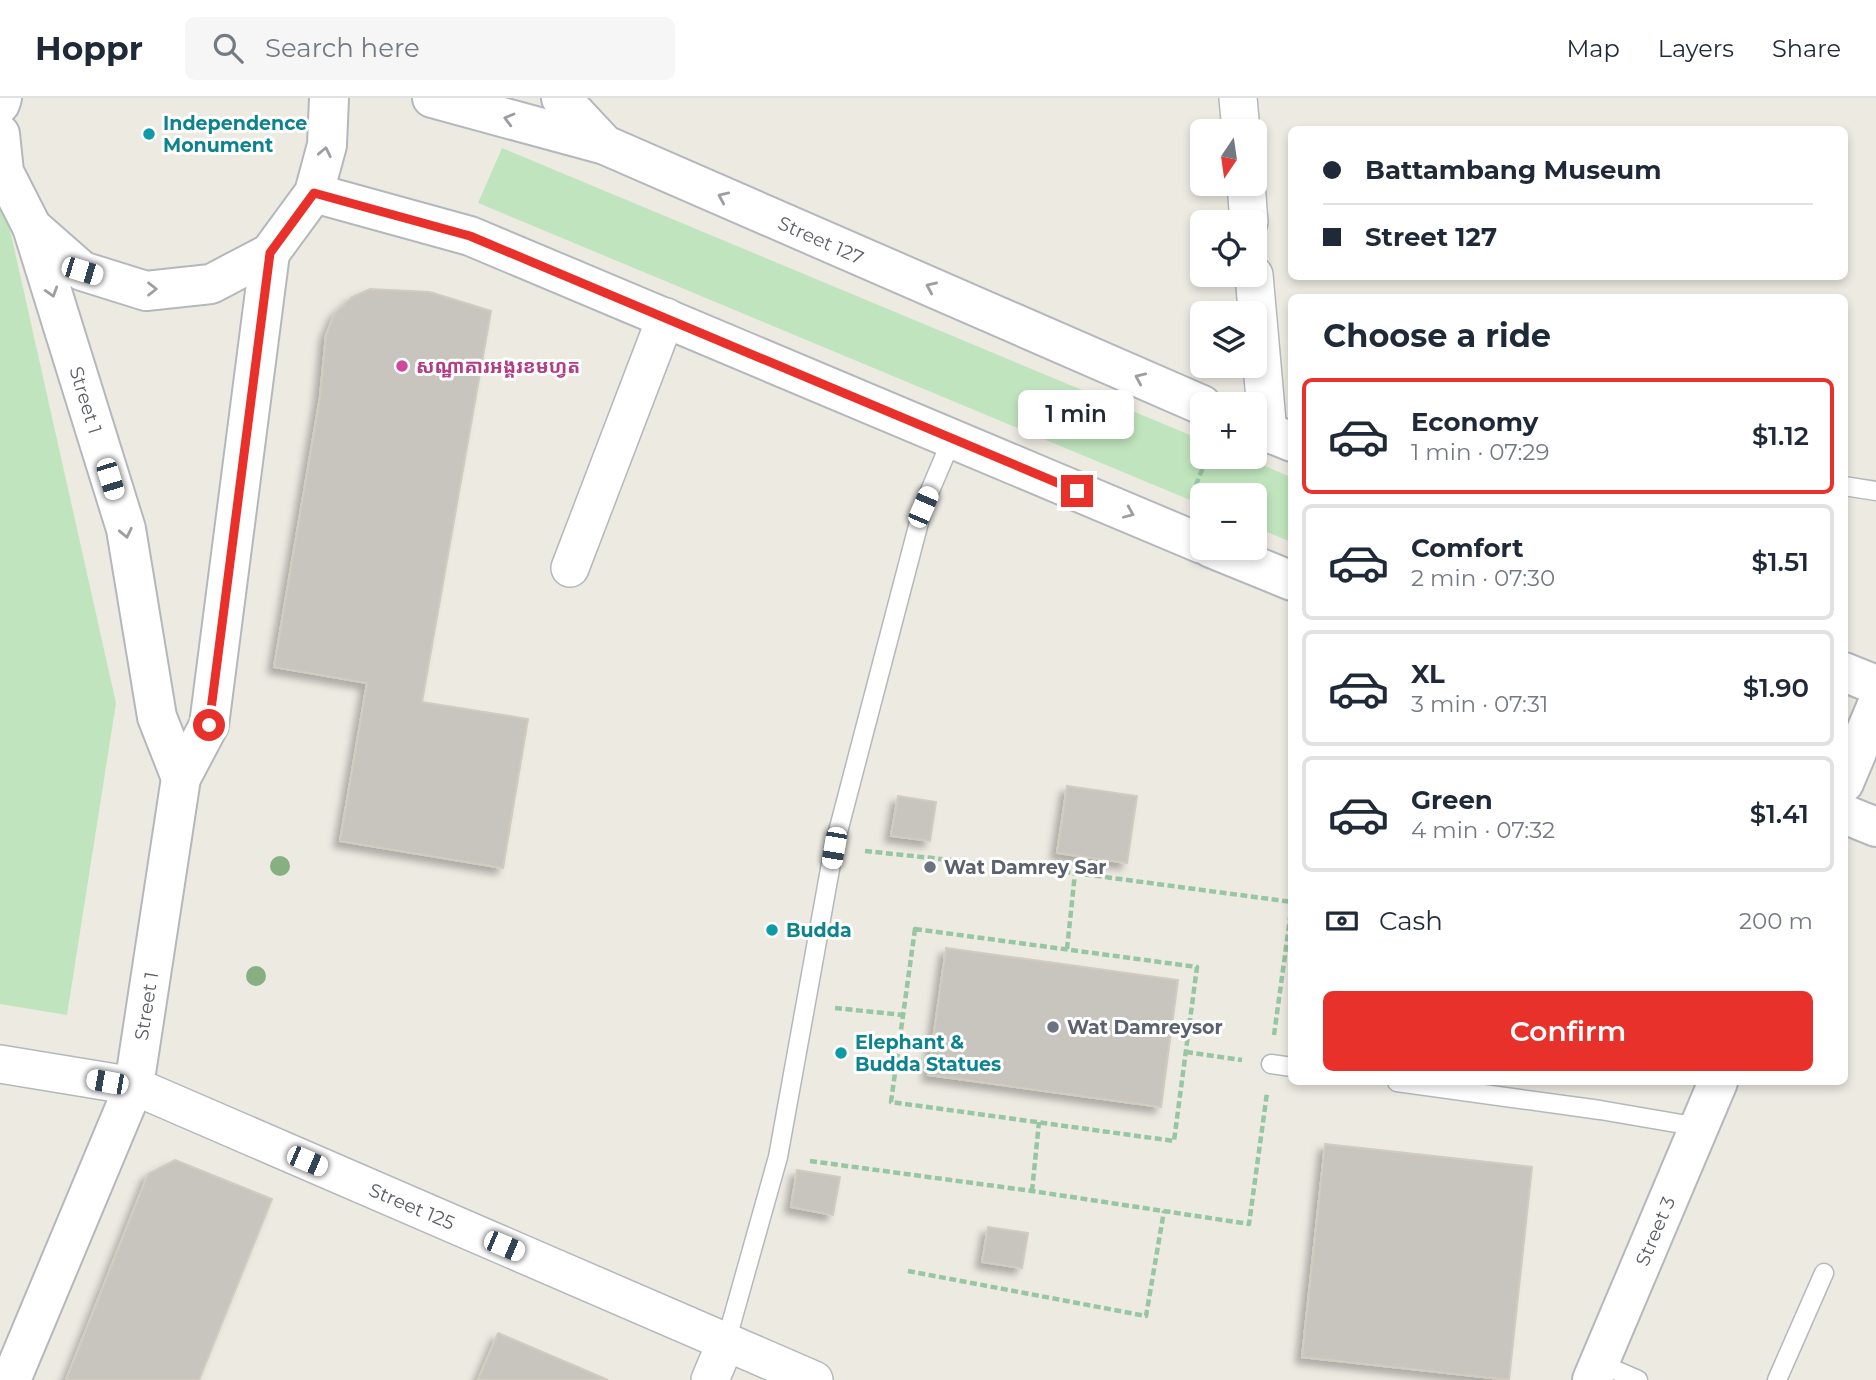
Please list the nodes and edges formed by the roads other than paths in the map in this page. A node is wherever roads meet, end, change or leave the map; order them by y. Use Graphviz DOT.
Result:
graph roads {
  1 [pos="2,98"];
  2 [pos="329,98"];
  3 [pos="432,98"];
  4 [pos="561,98"];
  5 [pos="1238,98"];
  6 [pos="0,104"];
  7 [pos="1240,119"];
  8 [pos="0,134"];
  9 [pos="605,145"];
  10 [pos="314,193"];
  11 [pos="32,227"];
  12 [pos="270,253"];
  13 [pos="1255,287"];
  14 [pos="666,317"];
  15 [pos="1190,400"];
  16 [pos="1271,434"];
  17 [pos="952,439"];
  18 [pos="1848,487"];
  19 [pos="1876,491"];
  20 [pos="1190,539"];
  21 [pos="1240,560"];
  22 [pos="570,568"];
  23 [pos="1288,579"];
  24 [pos="1848,674"];
  25 [pos="1876,685"];
  26 [pos="1876,708"];
  27 [pos="1848,774"];
  28 [pos="181,778"];
  29 [pos="1848,816"];
  30 [pos="1876,827"];
  31 [pos="0,1064"];
  32 [pos="1270,1064"];
  33 [pos="1288,1066"];
  34 [pos="1419,1085"];
  35 [pos="1717,1085"];
  36 [pos="134,1086"];
  37 [pos="1699,1127"];
  38 [pos="1824,1273"];
  39 [pos="726,1342"];
  40 [pos="1595,1372"];
  41 [pos="11,1380"];
  42 [pos="710,1380"];
  43 [pos="814,1380"];
  44 [pos="1638,1380"];
  45 [pos="1777,1380"];
  1 -- 6 [label="street"];
  10 -- 2 [label="street, one-way"];
  9 -- 3 [label="street, Street 127, one-way"];
  4 -- 9 [label="street"];
  5 -- 7 [label="street"];
  8 -- 11 [label="street"];
  15 -- 9 [label="street, Street 127, one-way"];
  10 -- 12 [label="street"];
  10 -- 14 [label="street"];
  11 -- 12 [label="street, one-way"];
  11 -- 28 [label="street, Street 1, one-way"];
  12 -- 28 [label="street, Street 1"];
  13 -- 16 [label="street"];
  14 -- 17 [label="street"];
  14 -- 22 [label="street"];
  17 -- 20 [label="street, one-way"];
  17 -- 39 [label="lane"];
  18 -- 19 [label="lane"];
  21 -- 23 [label="street"];
  24 -- 25 [label="street"];
  26 -- 27 [label="street"];
  28 -- 36 [label="street, Street 1"];
  29 -- 30 [label="street"];
  31 -- 36 [label="street, Street 125"];
  32 -- 33 [label="lane"];
  34 -- 37 [label="lane"];
  35 -- 37 [label="street, Street 3"];
  36 -- 39 [label="street, Street 125"];
  36 -- 41 [label="street, Street 1"];
  37 -- 40 [label="street, Street 3"];
  38 -- 45 [label="lane"];
  39 -- 42 [label="street"];
  39 -- 43 [label="street, Street 125"];
  40 -- 44 [label="lane"];
}
